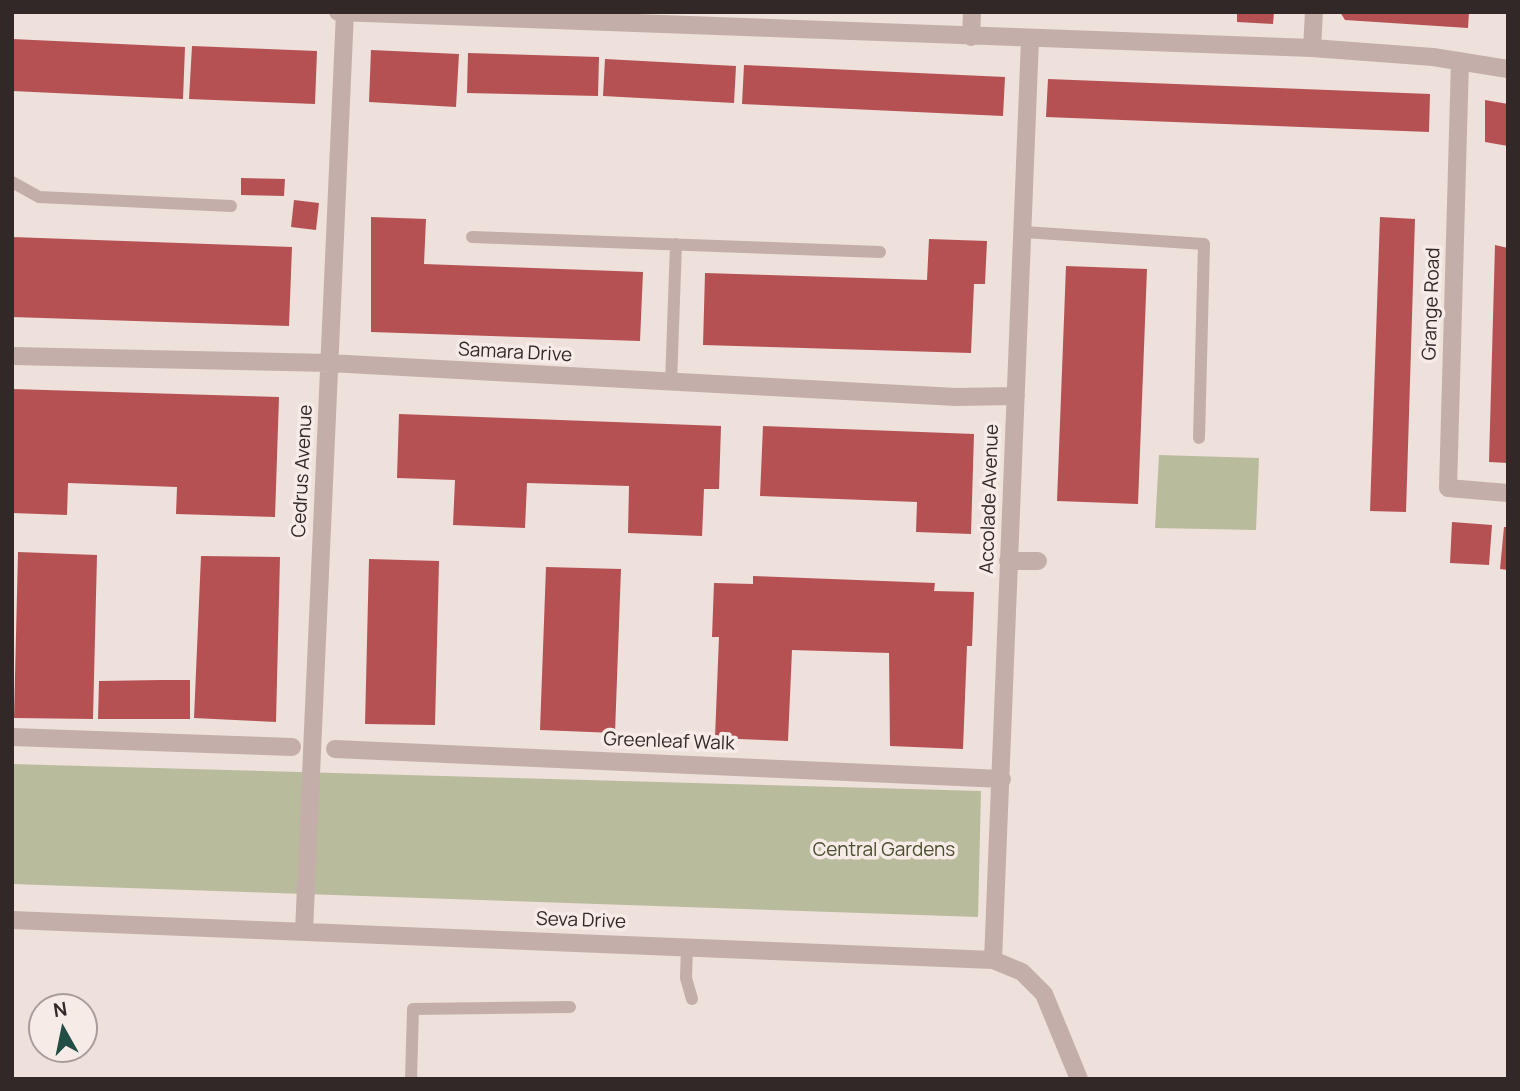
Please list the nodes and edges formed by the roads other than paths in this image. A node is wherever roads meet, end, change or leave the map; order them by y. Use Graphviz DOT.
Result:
graph roads {
  1 [pos="338,12"];
  2 [pos="345,12"];
  3 [pos="972,12"];
  4 [pos="1314,12"];
  5 [pos="656,18"];
  6 [pos="971,37"];
  7 [pos="1030,39"];
  8 [pos="1312,48"];
  9 [pos="1460,61"];
  10 [pos="1508,69"];
  11 [pos="12,182"];
  12 [pos="231,206"];
  13 [pos="1024,232"];
  14 [pos="472,237"];
  15 [pos="676,244"];
  16 [pos="880,252"];
  17 [pos="12,356"];
  18 [pos="329,363"];
  19 [pos="671,383"];
  20 [pos="1016,397"];
  21 [pos="1199,438"];
  22 [pos="1508,493"];
  23 [pos="1009,561"];
  24 [pos="1038,561"];
  25 [pos="12,737"];
  26 [pos="292,747"];
  27 [pos="335,749"];
  28 [pos="1002,779"];
  29 [pos="12,920"];
  30 [pos="304,931"];
  31 [pos="687,946"];
  32 [pos="993,960"];
  33 [pos="692,999"];
  34 [pos="570,1007"];
  35 [pos="411,1079"];
  36 [pos="1079,1079"];
  1 -- 2 [label="street"];
  2 -- 5 [label="street"];
  2 -- 18 [label="street, Cedrus Avenue"];
  3 -- 6 [label="street"];
  4 -- 8 [label="street"];
  5 -- 6 [label="street"];
  6 -- 7 [label="street"];
  7 -- 8 [label="street"];
  7 -- 13 [label="street, Accolade Avenue"];
  8 -- 9 [label="street"];
  9 -- 10 [label="street"];
  9 -- 22 [label="street, Grange Road"];
  11 -- 12 [label="lane"];
  13 -- 20 [label="street, Accolade Avenue"];
  13 -- 21 [label="lane"];
  14 -- 15 [label="lane"];
  15 -- 16 [label="lane"];
  15 -- 19 [label="lane"];
  17 -- 18 [label="street, Samara Drive"];
  18 -- 19 [label="street, Samara Drive"];
  18 -- 30 [label="street, Cedrus Avenue"];
  19 -- 20 [label="street, Samara Drive"];
  20 -- 23 [label="street, Accolade Avenue"];
  23 -- 24 [label="street"];
  23 -- 28 [label="street, Accolade Avenue"];
  25 -- 26 [label="street"];
  27 -- 28 [label="street, Greenleaf Walk"];
  28 -- 32 [label="street, Accolade Avenue"];
  29 -- 30 [label="street, Seva Drive"];
  30 -- 31 [label="street, Seva Drive"];
  31 -- 32 [label="street, Seva Drive"];
  31 -- 33 [label="lane"];
  32 -- 36 [label="street, Seva Drive"];
  34 -- 35 [label="lane"];
}
